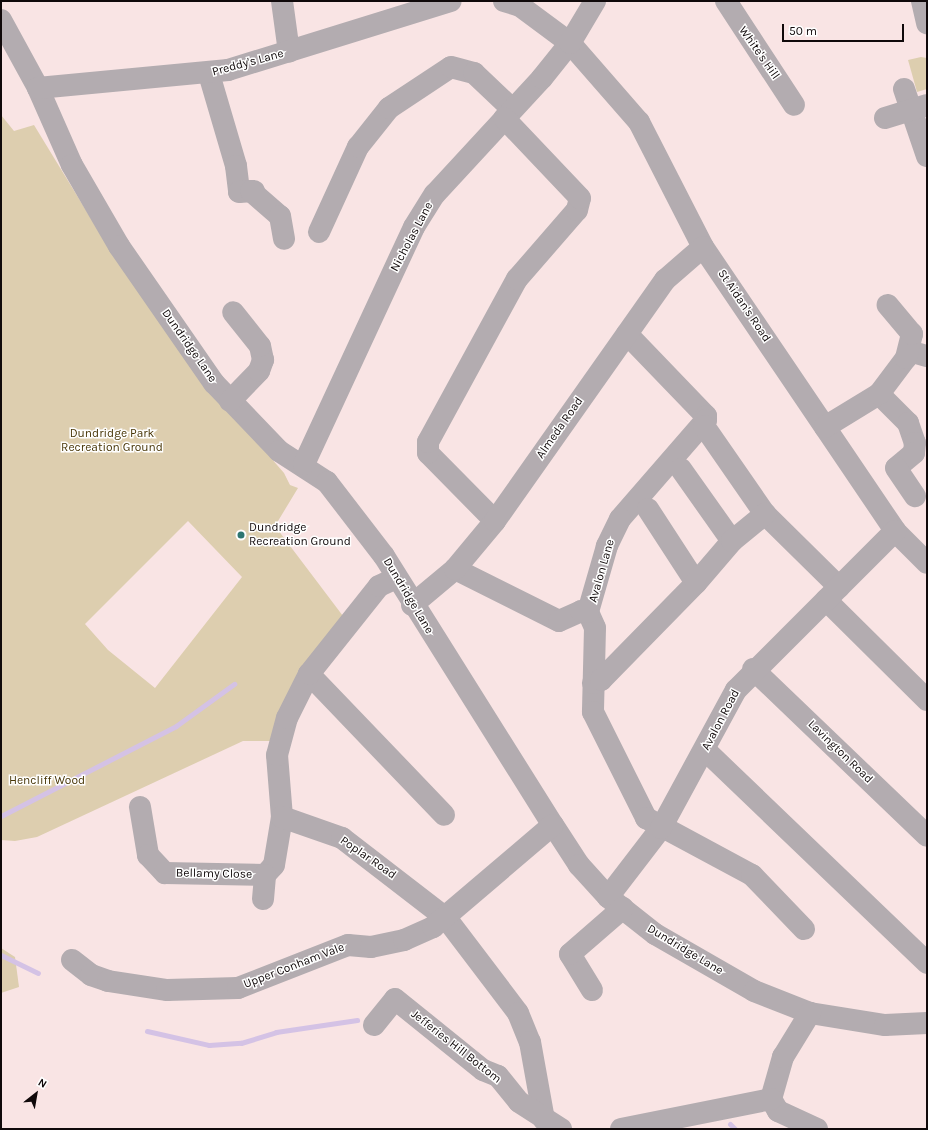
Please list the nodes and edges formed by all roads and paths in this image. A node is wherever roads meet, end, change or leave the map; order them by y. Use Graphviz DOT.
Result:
graph roads {
  1 [pos="282,1"];
  2 [pos="450,1"];
  3 [pos="504,1"];
  4 [pos="595,1"];
  5 [pos="726,1"];
  6 [pos="922,1"];
  7 [pos="1,20"];
  8 [pos="927,23"];
  9 [pos="570,43"];
  10 [pos="289,52"];
  11 [pos="210,74"];
  12 [pos="38,88"];
  13 [pos="904,89"];
  14 [pos="794,105"];
  15 [pos="919,107"];
  16 [pos="508,113"];
  17 [pos="885,118"];
  18 [pos="927,156"];
  19 [pos="319,232"];
  20 [pos="284,239"];
  21 [pos="703,247"];
  22 [pos="888,305"];
  23 [pos="233,312"];
  24 [pos="627,334"];
  25 [pos="916,347"];
  26 [pos="879,394"];
  27 [pos="230,401"];
  28 [pos="704,426"];
  29 [pos="825,427"];
  30 [pos="304,464"];
  31 [pos="681,469"];
  32 [pos="915,496"];
  33 [pos="648,509"];
  34 [pos="765,514"];
  35 [pos="494,521"];
  36 [pos="895,531"];
  37 [pos="732,541"];
  38 [pos="927,563"];
  39 [pos="455,568"];
  40 [pos="396,578"];
  41 [pos="696,583"];
  42 [pos="833,594"];
  43 [pos="412,605"];
  44 [pos="588,612"];
  45 [pos="753,669"];
  46 [pos="310,674"];
  47 [pos="593,683"];
  48 [pos="927,700"];
  49 [pos="705,750"];
  50 [pos="140,807"];
  51 [pos="444,815"];
  52 [pos="282,817"];
  53 [pos="553,825"];
  54 [pos="661,828"];
  55 [pos="927,836"];
  56 [pos="266,875"];
  57 [pos="263,899"];
  58 [pos="616,903"];
  59 [pos="446,918"];
  60 [pos="804,929"];
  61 [pos="72,960"];
  62 [pos="927,963"];
  63 [pos="592,990"];
  64 [pos="810,1013"];
  65 [pos="927,1023"];
  66 [pos="374,1025"];
  67 [pos="771,1099"];
  68 [pos="552,1125"];
  69 [pos="622,1129"];
  70 [pos="817,1129"];
  1 -- 10 [label="street"];
  2 -- 10 [label="street, Preddy's Lane"];
  3 -- 9 [label="street"];
  4 -- 9 [label="street, Nicholas Lane"];
  5 -- 14 [label="street, White's Hill"];
  6 -- 8 [label="street"];
  7 -- 12 [label="street, Dundridge Lane"];
  9 -- 16 [label="street, Nicholas Lane"];
  9 -- 21 [label="street, St Aidan's Road"];
  10 -- 11 [label="street, Preddy's Lane"];
  11 -- 12 [label="street, Preddy's Lane"];
  11 -- 20 [label="street"];
  12 -- 27 [label="street, Dundridge Lane"];
  13 -- 15 [label="street"];
  15 -- 17 [label="street"];
  15 -- 18 [label="street"];
  16 -- 19 [label="street"];
  16 -- 30 [label="street, Nicholas Lane"];
  16 -- 35 [label="street"];
  21 -- 24 [label="street, Almeda Road"];
  21 -- 29 [label="street, St Aidan's Road"];
  22 -- 25 [label="street"];
  23 -- 27 [label="street"];
  24 -- 28 [label="street"];
  24 -- 35 [label="street, Almeda Road"];
  25 -- 26 [label="street"];
  26 -- 29 [label="street"];
  26 -- 32 [label="street"];
  27 -- 30 [label="street, Dundridge Lane"];
  28 -- 34 [label="street"];
  28 -- 44 [label="street, Avalon Lane"];
  29 -- 36 [label="street, St Aidan's Road"];
  30 -- 40 [label="street, Dundridge Lane"];
  31 -- 37 [label="street"];
  33 -- 41 [label="street"];
  34 -- 37 [label="street"];
  34 -- 42 [label="street"];
  35 -- 39 [label="street, Almeda Road"];
  36 -- 38 [label="street, St Aidan's Road"];
  36 -- 42 [label="street, Avalon Road"];
  37 -- 41 [label="street"];
  39 -- 43 [label="street, Almeda Road"];
  39 -- 44 [label="street"];
  40 -- 43 [label="street, Dundridge Lane"];
  40 -- 46 [label="street"];
  41 -- 47 [label="street"];
  42 -- 45 [label="street, Avalon Road"];
  42 -- 48 [label="street"];
  43 -- 53 [label="street, Dundridge Lane"];
  44 -- 47 [label="street, Avalon Lane"];
  45 -- 49 [label="street, Avalon Road"];
  45 -- 55 [label="street, Lavington Road"];
  46 -- 51 [label="street"];
  46 -- 52 [label="street"];
  47 -- 54 [label="street, Avalon Lane"];
  49 -- 54 [label="street, Avalon Road"];
  49 -- 62 [label="street"];
  50 -- 56 [label="street, Bellamy Close"];
  52 -- 56 [label="street, Bellamy Close"];
  52 -- 59 [label="street, Poplar Road"];
  53 -- 58 [label="street, Dundridge Lane"];
  53 -- 59 [label="street, Upper Conham Vale"];
  54 -- 58 [label="street, Avalon Road"];
  54 -- 60 [label="street, Avalon Lane"];
  56 -- 57 [label="street, Bellamy Close"];
  58 -- 63 [label="street, Avalon Road"];
  58 -- 64 [label="street, Dundridge Lane"];
  59 -- 61 [label="street, Upper Conham Vale"];
  59 -- 68 [label="street, Poplar Road"];
  64 -- 65 [label="street, Dundridge Lane"];
  64 -- 67 [label="street"];
  66 -- 68 [label="street, Jefferies Hill Bottom"];
  67 -- 69 [label="street"];
  67 -- 70 [label="street"];
}
